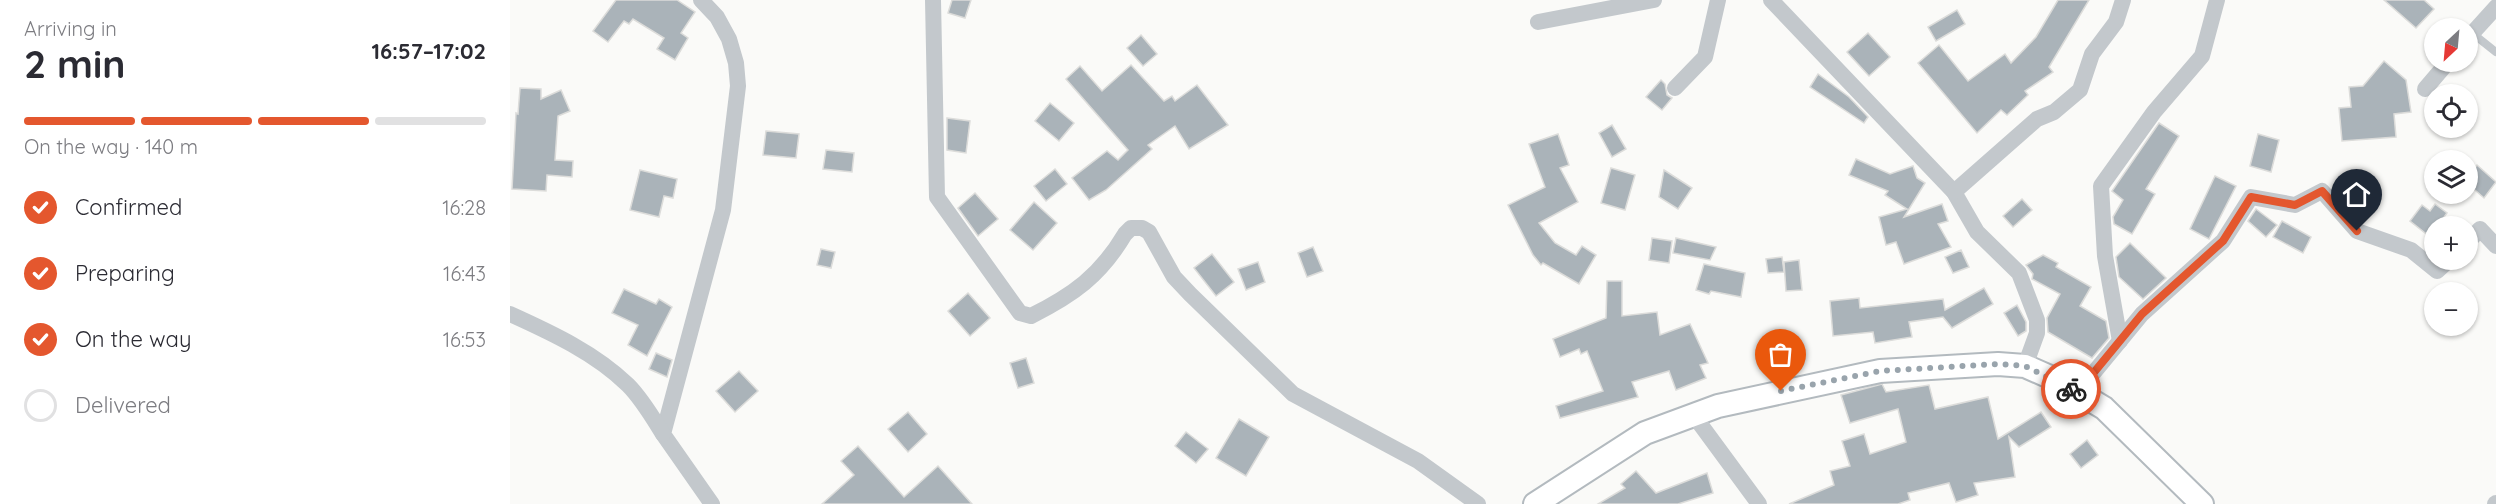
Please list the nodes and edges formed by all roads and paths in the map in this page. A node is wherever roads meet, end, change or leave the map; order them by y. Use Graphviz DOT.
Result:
graph roads {
  1 [pos="701,0"];
  2 [pos="933,0"];
  3 [pos="1654,0"];
  4 [pos="1718,0"];
  5 [pos="1771,0"];
  6 [pos="2123,0"];
  7 [pos="2217,0"];
  8 [pos="2496,7"];
  9 [pos="1538,22"];
  10 [pos="2478,26"];
  11 [pos="2478,40"];
  12 [pos="2496,52"];
  13 [pos="2439,72"];
  14 [pos="2429,84"];
  15 [pos="1675,88"];
  16 [pos="1954,192"];
  17 [pos="2478,232"];
  18 [pos="2496,246"];
  19 [pos="2424,260"];
  20 [pos="510,314"];
  21 [pos="2120,341"];
  22 [pos="2025,366"];
  23 [pos="2077,393"];
  24 [pos="1695,417"];
  25 [pos="663,434"];
  26 [pos="712,504"];
  27 [pos="1478,504"];
  28 [pos="1535,504"];
  29 [pos="1759,504"];
  30 [pos="2202,504"];
  1 -- 25 [label="street"];
  2 -- 27 [label="street"];
  3 -- 9 [label="street"];
  4 -- 15 [label="street"];
  5 -- 16 [label="street"];
  6 -- 16 [label="street"];
  7 -- 21 [label="street"];
  8 -- 10 [label="street"];
  11 -- 12 [label="lane"];
  13 -- 14 [label="street"];
  16 -- 22 [label="street"];
  17 -- 18 [label="street"];
  19 -- 21 [label="street"];
  20 -- 25 [label="street"];
  21 -- 23 [label="street"];
  22 -- 23 [label="street"];
  22 -- 24 [label="street"];
  23 -- 30 [label="street"];
  24 -- 28 [label="street"];
  24 -- 29 [label="street"];
  25 -- 26 [label="street"];
}
